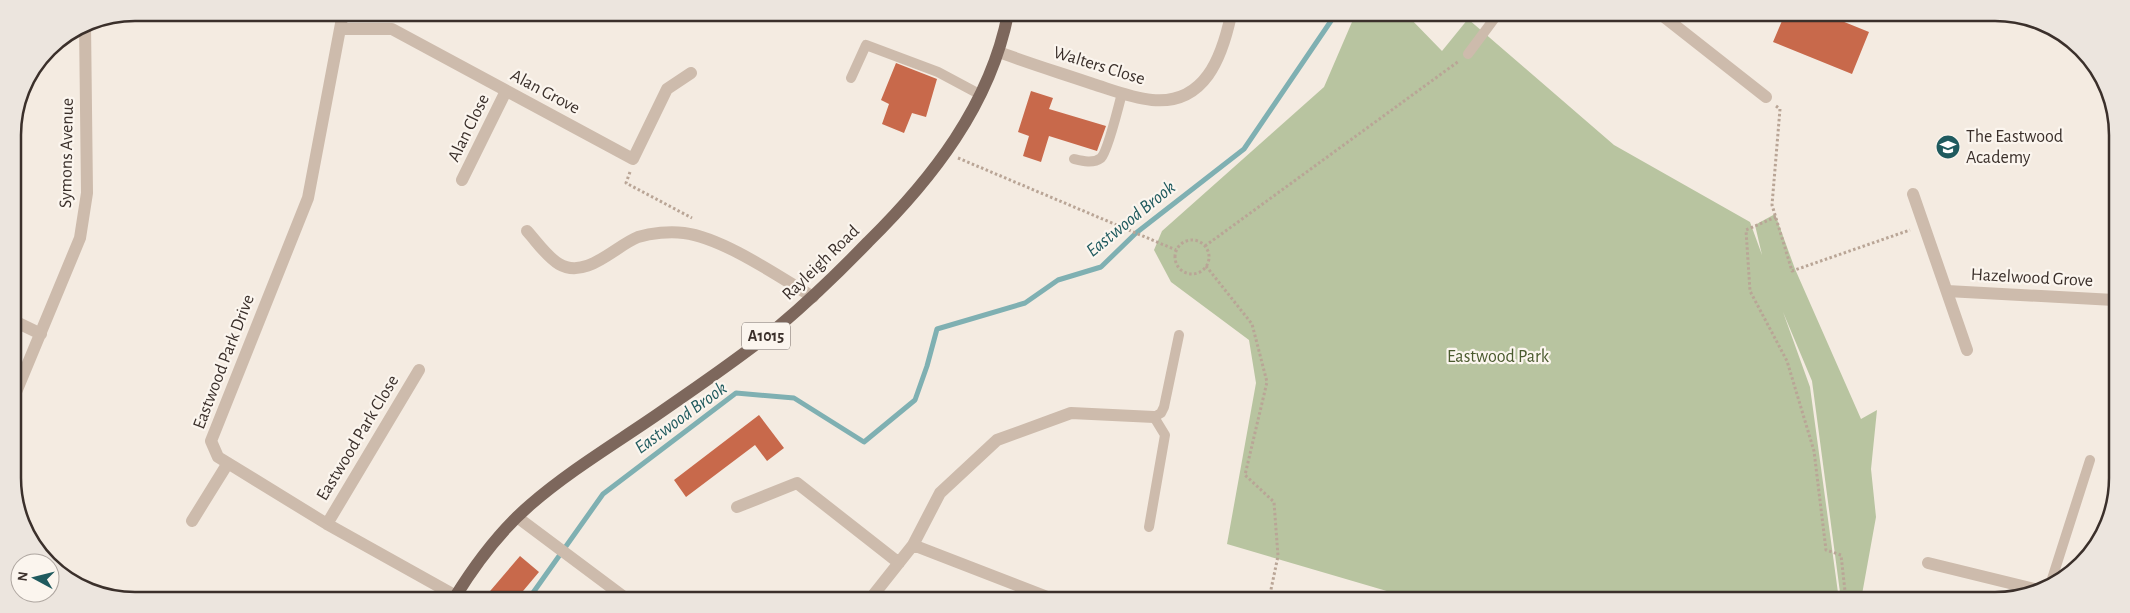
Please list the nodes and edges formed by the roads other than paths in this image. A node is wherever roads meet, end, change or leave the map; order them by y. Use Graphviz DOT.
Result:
graph roads {
  1 [pos="342,21"];
  2 [pos="1006,21"];
  3 [pos="1229,21"];
  4 [pos="1493,21"];
  5 [pos="1669,21"];
  6 [pos="341,29"];
  7 [pos="85,33"];
  8 [pos="999,52"];
  9 [pos="1468,54"];
  10 [pos="691,73"];
  11 [pos="851,78"];
  12 [pos="506,90"];
  13 [pos="1122,93"];
  14 [pos="981,95"];
  15 [pos="1766,97"];
  16 [pos="1074,159"];
  17 [pos="462,180"];
  18 [pos="1913,194"];
  19 [pos="527,232"];
  20 [pos="1947,292"];
  21 [pos="813,296"];
  22 [pos="2109,300"];
  23 [pos="21,324"];
  24 [pos="41,334"];
  25 [pos="1179,335"];
  26 [pos="1967,350"];
  27 [pos="419,370"];
  28 [pos="21,381"];
  29 [pos="1154,417"];
  30 [pos="2090,460"];
  31 [pos="228,463"];
  32 [pos="737,507"];
  33 [pos="517,517"];
  34 [pos="192,521"];
  35 [pos="327,524"];
  36 [pos="1150,527"];
  37 [pos="913,545"];
  38 [pos="899,563"];
  39 [pos="1928,563"];
  40 [pos="2053,575"];
  41 [pos="2029,587"];
  42 [pos="447,592"];
  43 [pos="459,592"];
  44 [pos="616,592"];
  45 [pos="876,592"];
  46 [pos="1034,592"];
  1 -- 6 [label="street, Eastwood Park Drive"];
  2 -- 8 [label="main road, Rayleigh Road / A1015"];
  3 -- 13 [label="street, Walters Close"];
  4 -- 9 [label="lane"];
  5 -- 15 [label="street"];
  6 -- 12 [label="street, Alan Grove"];
  6 -- 31 [label="street, Eastwood Park Drive"];
  7 -- 24 [label="street, Symons Avenue"];
  8 -- 13 [label="street, Walters Close"];
  8 -- 14 [label="main road, Rayleigh Road / A1015"];
  10 -- 12 [label="street, Alan Grove"];
  11 -- 14 [label="lane"];
  12 -- 17 [label="street, Alan Close"];
  13 -- 16 [label="lane"];
  14 -- 21 [label="main road, Rayleigh Road / A1015"];
  18 -- 20 [label="street"];
  19 -- 21 [label="street"];
  20 -- 22 [label="street, Hazelwood Grove"];
  20 -- 26 [label="street"];
  21 -- 33 [label="main road, Rayleigh Road / A1015"];
  23 -- 24 [label="street"];
  24 -- 28 [label="street, Symons Avenue"];
  25 -- 29 [label="lane"];
  27 -- 35 [label="street, Eastwood Park Close"];
  29 -- 36 [label="lane"];
  29 -- 37 [label="street"];
  30 -- 40 [label="lane"];
  31 -- 34 [label="street"];
  31 -- 35 [label="street, Eastwood Park Drive"];
  32 -- 38 [label="street"];
  33 -- 43 [label="main road, Rayleigh Road / A1015"];
  33 -- 44 [label="street"];
  35 -- 42 [label="street, Eastwood Park Drive"];
  37 -- 38 [label="street"];
  37 -- 46 [label="street"];
  38 -- 45 [label="street"];
  39 -- 41 [label="street"];
}
